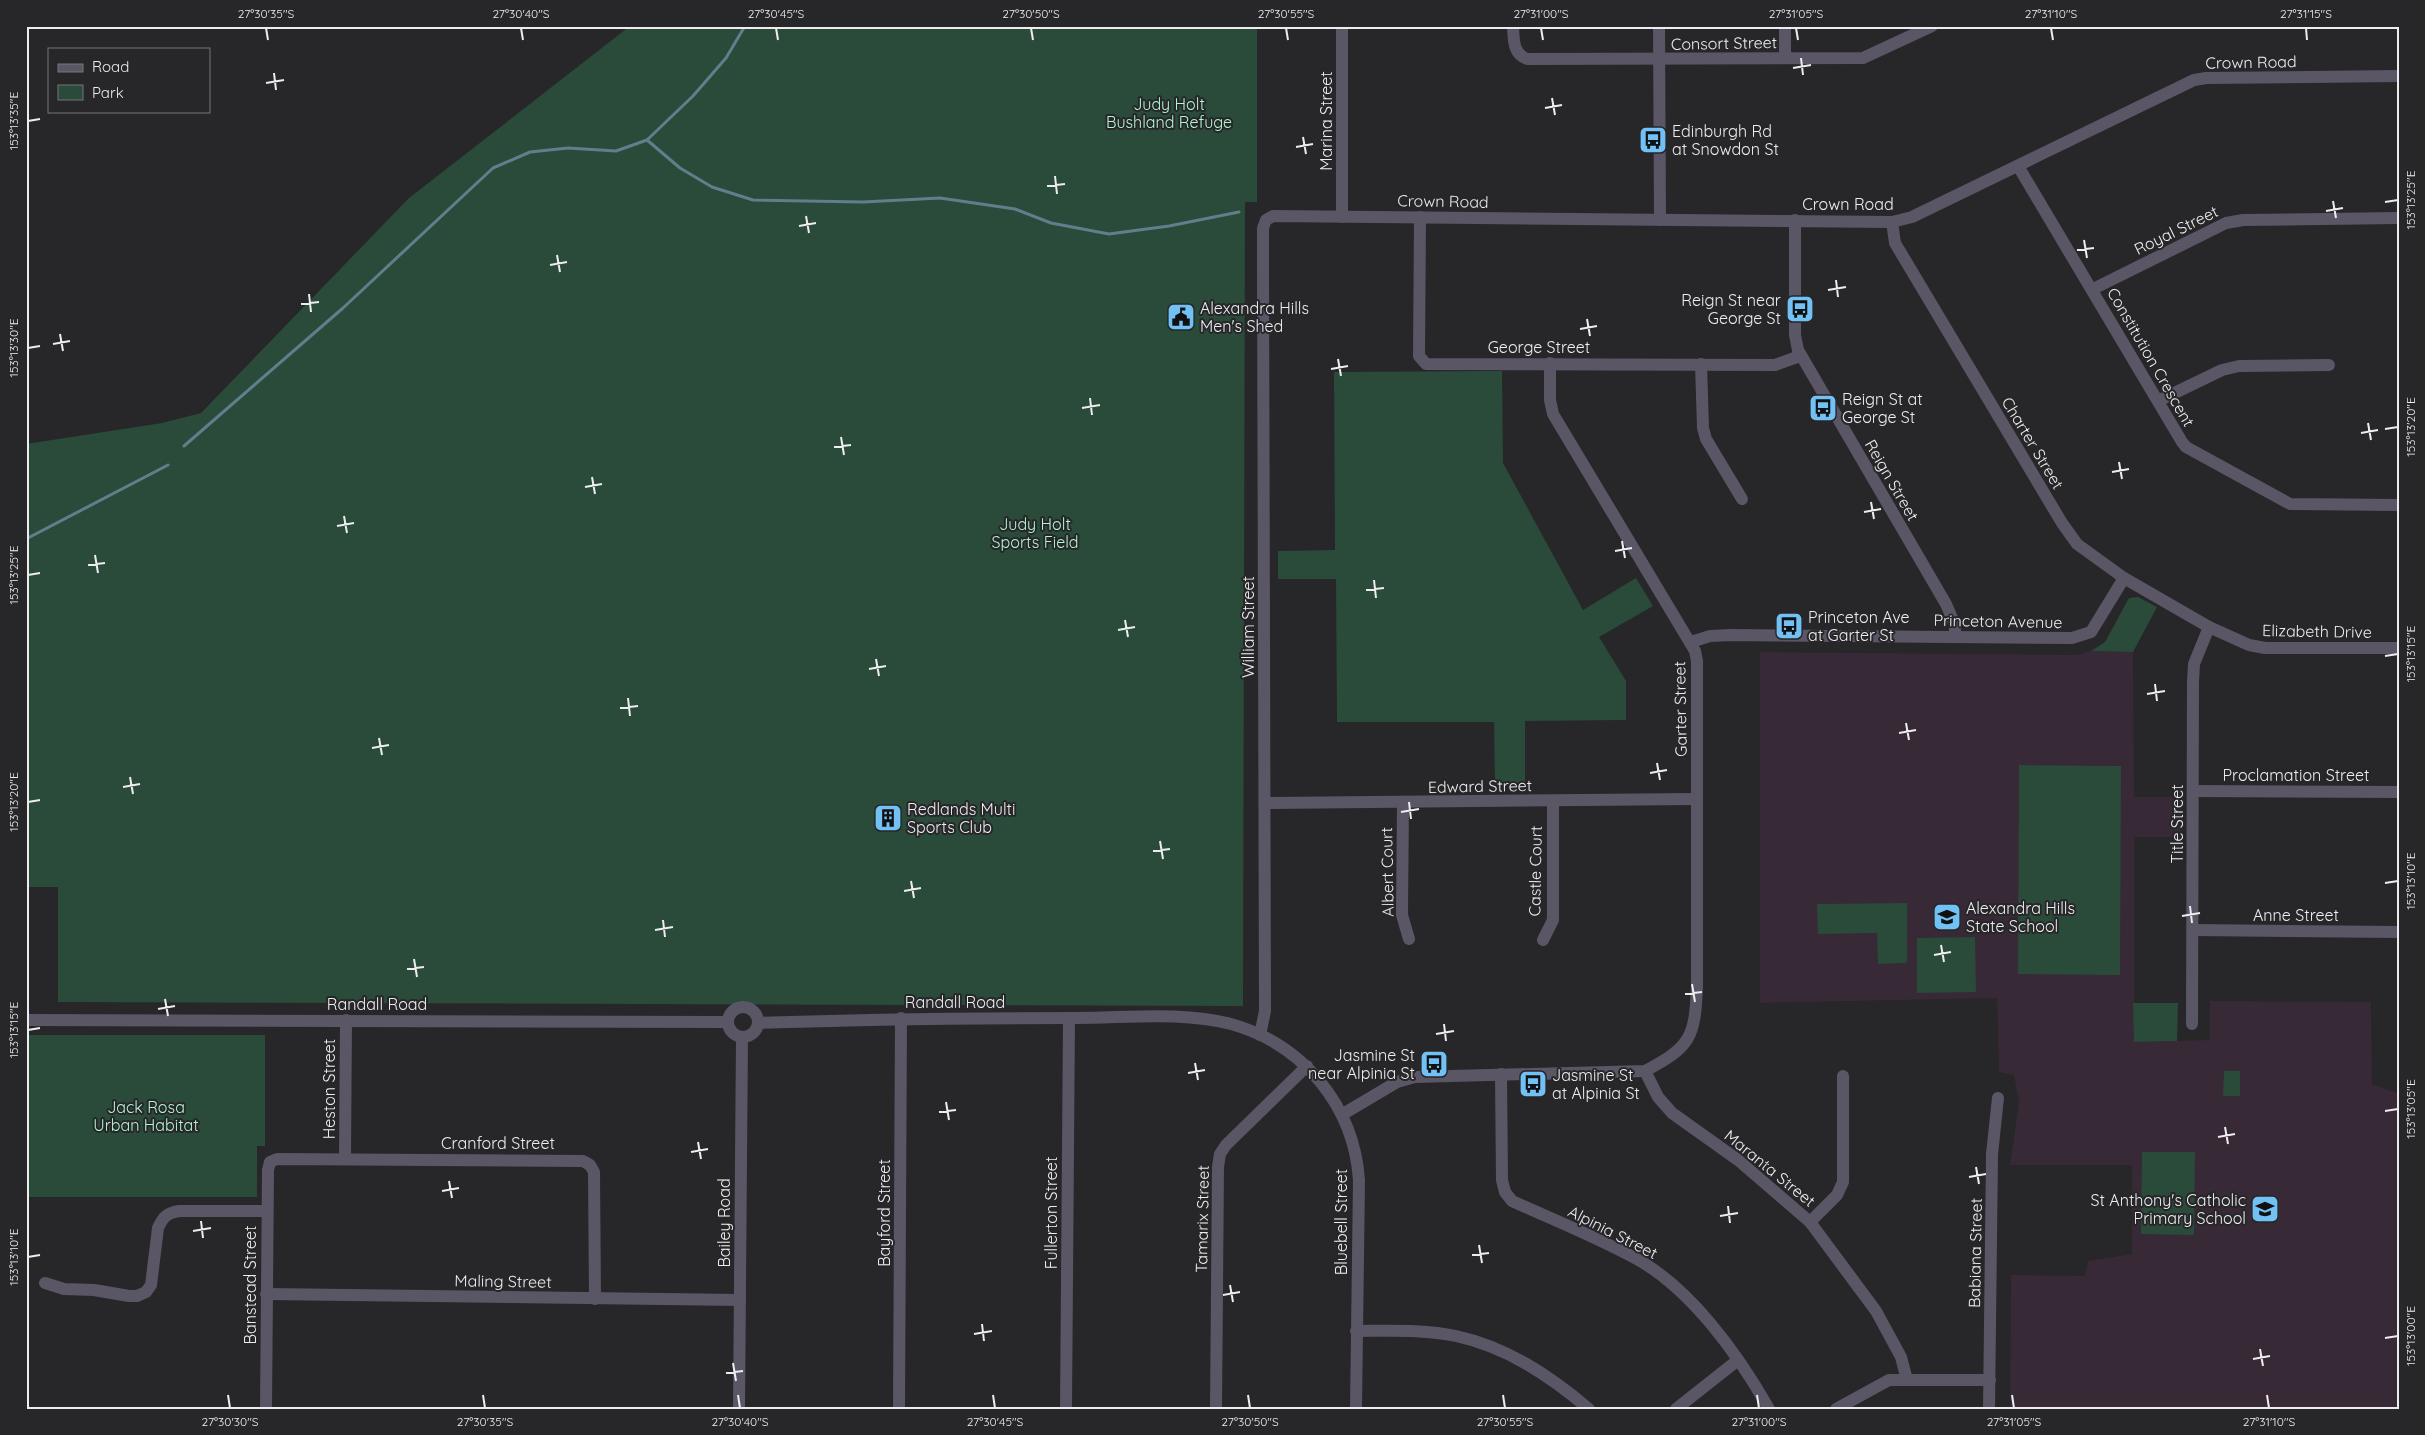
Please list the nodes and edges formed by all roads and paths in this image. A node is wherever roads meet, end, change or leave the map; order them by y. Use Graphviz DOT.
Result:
graph roads {
  1 [pos="1342,26"];
  2 [pos="1514,26"];
  3 [pos="1658,26"];
  4 [pos="1785,26"];
  5 [pos="1932,26"];
  6 [pos="1785,58"];
  7 [pos="1659,60"];
  8 [pos="2399,76"];
  9 [pos="2018,166"];
  10 [pos="1342,217"];
  11 [pos="1420,217"];
  12 [pos="2399,218"];
  13 [pos="1266,220"];
  14 [pos="1660,220"];
  15 [pos="1795,220"];
  16 [pos="1892,222"];
  17 [pos="2093,289"];
  18 [pos="1800,356"];
  19 [pos="1550,363"];
  20 [pos="1701,364"];
  21 [pos="2329,365"];
  22 [pos="2158,401"];
  23 [pos="1742,499"];
  24 [pos="2399,505"];
  25 [pos="2124,578"];
  26 [pos="2209,627"];
  27 [pos="1955,637"];
  28 [pos="1691,642"];
  29 [pos="2399,648"];
  30 [pos="2194,791"];
  31 [pos="2399,792"];
  32 [pos="1696,799"];
  33 [pos="1553,801"];
  34 [pos="1265,803"];
  35 [pos="1403,803"];
  36 [pos="2193,930"];
  37 [pos="2399,932"];
  38 [pos="1410,939"];
  39 [pos="1543,940"];
  40 [pos="901,1018"];
  41 [pos="1069,1018"];
  42 [pos="1152,1018"];
  43 [pos="26,1020"];
  44 [pos="346,1020"];
  45 [pos="728,1022"];
  46 [pos="758,1023"];
  47 [pos="2192,1024"];
  48 [pos="1260,1036"];
  49 [pos="742,1037"];
  50 [pos="1307,1066"];
  51 [pos="1645,1071"];
  52 [pos="1501,1074"];
  53 [pos="1843,1076"];
  54 [pos="1998,1098"];
  55 [pos="1343,1114"];
  56 [pos="345,1158"];
  57 [pos="270,1162"];
  58 [pos="266,1211"];
  59 [pos="1810,1222"];
  60 [pos="45,1283"];
  61 [pos="266,1294"];
  62 [pos="594,1299"];
  63 [pos="740,1300"];
  64 [pos="1356,1331"];
  65 [pos="1738,1360"];
  66 [pos="1907,1380"];
  67 [pos="1990,1380"];
  68 [pos="266,1409"];
  69 [pos="739,1409"];
  70 [pos="899,1409"];
  71 [pos="1066,1409"];
  72 [pos="1216,1409"];
  73 [pos="1356,1409"];
  74 [pos="1589,1409"];
  75 [pos="1676,1409"];
  76 [pos="1769,1409"];
  77 [pos="1836,1409"];
  78 [pos="1990,1409"];
  1 -- 10 [label="street, Marina Street"];
  2 -- 7 [label="street, Consort Street"];
  3 -- 7 [label="street"];
  4 -- 6 [label="street"];
  5 -- 6 [label="street, Consort Street"];
  6 -- 7 [label="street, Consort Street"];
  7 -- 14 [label="street"];
  8 -- 9 [label="street, Crown Road"];
  9 -- 16 [label="street, Crown Road"];
  9 -- 17 [label="street, Constitution Crescent"];
  10 -- 11 [label="street, Crown Road"];
  10 -- 13 [label="street, Crown Road"];
  11 -- 14 [label="street, Crown Road"];
  11 -- 19 [label="street, George Street"];
  12 -- 17 [label="street, Royal Street"];
  13 -- 34 [label="street, William Street"];
  14 -- 15 [label="street, Crown Road"];
  15 -- 16 [label="street, Crown Road"];
  15 -- 18 [label="street, Reign Street"];
  16 -- 25 [label="street, Charter Street"];
  17 -- 22 [label="street, Constitution Crescent"];
  18 -- 20 [label="street, George Street"];
  18 -- 27 [label="street, Reign Street"];
  19 -- 20 [label="street, George Street"];
  19 -- 28 [label="street, Garter Street"];
  20 -- 23 [label="street"];
  21 -- 22 [label="street"];
  22 -- 24 [label="street, Constitution Crescent"];
  25 -- 26 [label="street, Charter Street"];
  25 -- 27 [label="street, Princeton Avenue"];
  26 -- 29 [label="street, Elizabeth Drive"];
  26 -- 30 [label="street, Title Street"];
  27 -- 28 [label="street, Princeton Avenue"];
  28 -- 32 [label="street, Garter Street"];
  30 -- 31 [label="street, Proclamation Street"];
  30 -- 36 [label="street, Title Street"];
  32 -- 33 [label="street, Edward Street"];
  32 -- 51 [label="street, Garter Street"];
  33 -- 35 [label="street, Edward Street"];
  33 -- 39 [label="street, Castle Court"];
  34 -- 35 [label="street, Edward Street"];
  34 -- 48 [label="street, William Street"];
  35 -- 38 [label="street, Albert Court"];
  36 -- 37 [label="street, Anne Street"];
  36 -- 47 [label="street, Title Street"];
  40 -- 41 [label="street, Randall Road"];
  40 -- 46 [label="street, Randall Road"];
  40 -- 70 [label="street, Bayford Street"];
  41 -- 42 [label="street, Randall Road"];
  41 -- 71 [label="street, Fullerton Street"];
  42 -- 48 [label="street, Bluebell Street"];
  43 -- 44 [label="street, Randall Road"];
  44 -- 45 [label="street, Randall Road"];
  44 -- 56 [label="street, Heston Street"];
  45 -- 46 [label="street"];
  45 -- 49 [label="street"];
  46 -- 49 [label="street"];
  48 -- 50 [label="street, Bluebell Street"];
  49 -- 63 [label="street, Bailey Road"];
  50 -- 55 [label="street, Bluebell Street"];
  50 -- 72 [label="street, Tamarix Street"];
  51 -- 52 [label="street"];
  51 -- 59 [label="street, Maranta Street"];
  52 -- 55 [label="street"];
  52 -- 65 [label="street, Alpinia Street"];
  53 -- 59 [label="street"];
  54 -- 67 [label="street, Babiana Street"];
  55 -- 64 [label="street, Bluebell Street"];
  56 -- 57 [label="street, Cranford Street"];
  56 -- 62 [label="street, Cranford Street"];
  57 -- 58 [label="street, Banstead Street"];
  58 -- 60 [label="street"];
  58 -- 61 [label="street, Banstead Street"];
  59 -- 66 [label="street, Maranta Street"];
  61 -- 62 [label="street, Maling Street"];
  61 -- 68 [label="street, Banstead Street"];
  62 -- 63 [label="street, Maling Street"];
  63 -- 69 [label="street, Bailey Road"];
  64 -- 73 [label="street, Bluebell Street"];
  64 -- 74 [label="street"];
  65 -- 75 [label="street"];
  65 -- 76 [label="street, Alpinia Street"];
  66 -- 67 [label="street"];
  66 -- 77 [label="street"];
  67 -- 78 [label="street, Babiana Street"];
}
